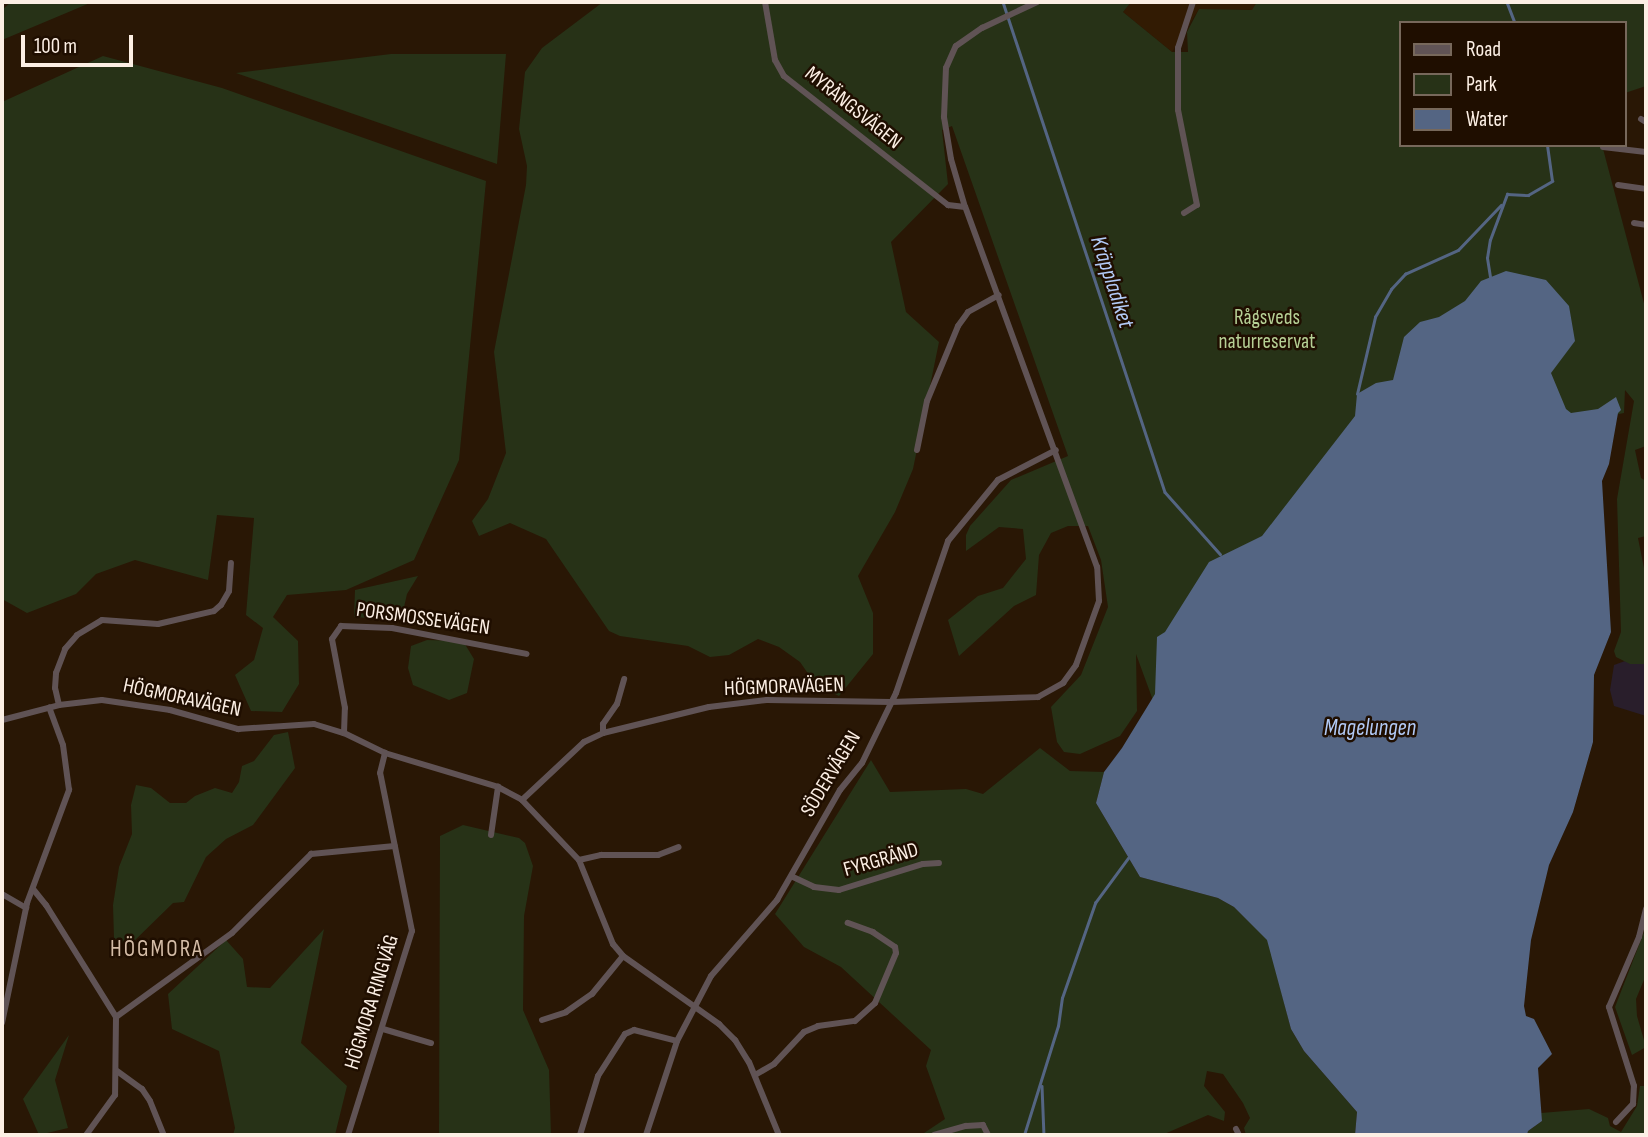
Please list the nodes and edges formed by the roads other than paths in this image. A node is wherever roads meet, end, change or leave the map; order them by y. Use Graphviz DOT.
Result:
graph roads {
  1 [pos="765,2"];
  2 [pos="1037,2"];
  3 [pos="1194,2"];
  4 [pos="1603,147"];
  5 [pos="1646,152"];
  6 [pos="1618,185"];
  7 [pos="1646,189"];
  8 [pos="965,207"];
  9 [pos="1184,213"];
  10 [pos="1634,223"];
  11 [pos="1646,225"];
  12 [pos="999,295"];
  13 [pos="917,450"];
  14 [pos="1056,450"];
  15 [pos="230,563"];
  16 [pos="527,654"];
  17 [pos="624,679"];
  18 [pos="891,702"];
  19 [pos="59,705"];
  20 [pos="49,707"];
  21 [pos="2,720"];
  22 [pos="344,733"];
  23 [pos="603,733"];
  24 [pos="385,753"];
  25 [pos="498,787"];
  26 [pos="522,800"];
  27 [pos="491,835"];
  28 [pos="395,846"];
  29 [pos="678,847"];
  30 [pos="579,860"];
  31 [pos="939,863"];
  32 [pos="793,877"];
  33 [pos="33,889"];
  34 [pos="2,894"];
  35 [pos="26,908"];
  36 [pos="1646,909"];
  37 [pos="848,923"];
  38 [pos="623,956"];
  39 [pos="694,1005"];
  40 [pos="117,1017"];
  41 [pos="542,1020"];
  42 [pos="2,1023"];
  43 [pos="383,1029"];
  44 [pos="677,1041"];
  45 [pos="431,1043"];
  46 [pos="117,1072"];
  47 [pos="755,1075"];
  48 [pos="1616,1122"];
  49 [pos="86,1135"];
  50 [pos="164,1135"];
  51 [pos="348,1135"];
  52 [pos="580,1135"];
  53 [pos="646,1135"];
  54 [pos="779,1135"];
  55 [pos="934,1135"];
  56 [pos="988,1135"];
  1 -- 8 [label="street, MYRÄNGSVÄGEN"];
  2 -- 8 [label="street, HÖGMORAVÄGEN"];
  3 -- 9 [label="street"];
  4 -- 5 [label="street"];
  6 -- 7 [label="street"];
  8 -- 12 [label="street, HÖGMORAVÄGEN"];
  10 -- 11 [label="street"];
  12 -- 13 [label="street"];
  12 -- 14 [label="street, HÖGMORAVÄGEN"];
  14 -- 18 [label="street, SÖDERVÄGEN"];
  14 -- 18 [label="street, HÖGMORAVÄGEN"];
  15 -- 19 [label="street"];
  16 -- 22 [label="street, PORSMOSSEVÄGEN"];
  17 -- 23 [label="street"];
  18 -- 23 [label="street, HÖGMORAVÄGEN"];
  18 -- 32 [label="street, SÖDERVÄGEN"];
  19 -- 20 [label="street, HÖGMORAVÄGEN"];
  19 -- 22 [label="street, HÖGMORAVÄGEN"];
  20 -- 21 [label="street, HÖGMORAVÄGEN"];
  20 -- 33 [label="street"];
  22 -- 24 [label="street, HÖGMORAVÄGEN"];
  23 -- 26 [label="street, HÖGMORAVÄGEN"];
  24 -- 25 [label="street, HÖGMORAVÄGEN"];
  24 -- 28 [label="street, HÖGMORA RINGVÄG"];
  25 -- 26 [label="street, HÖGMORAVÄGEN"];
  25 -- 27 [label="street"];
  26 -- 30 [label="street"];
  28 -- 40 [label="street"];
  28 -- 43 [label="street, HÖGMORA RINGVÄG"];
  29 -- 30 [label="street"];
  30 -- 38 [label="street"];
  31 -- 32 [label="street, FYRGRÄND"];
  32 -- 39 [label="street, SÖDERVÄGEN"];
  33 -- 35 [label="street"];
  33 -- 40 [label="street"];
  34 -- 35 [label="street"];
  35 -- 42 [label="street"];
  36 -- 48 [label="street"];
  37 -- 47 [label="street"];
  38 -- 39 [label="street"];
  38 -- 41 [label="street"];
  39 -- 44 [label="street, SÖDERVÄGEN"];
  39 -- 47 [label="street"];
  40 -- 46 [label="street"];
  43 -- 45 [label="street"];
  43 -- 51 [label="street, HÖGMORA RINGVÄG"];
  44 -- 52 [label="street"];
  44 -- 53 [label="street, SÖDERVÄGEN"];
  46 -- 49 [label="street"];
  46 -- 50 [label="street"];
  47 -- 54 [label="street"];
  55 -- 56 [label="street"];
}
